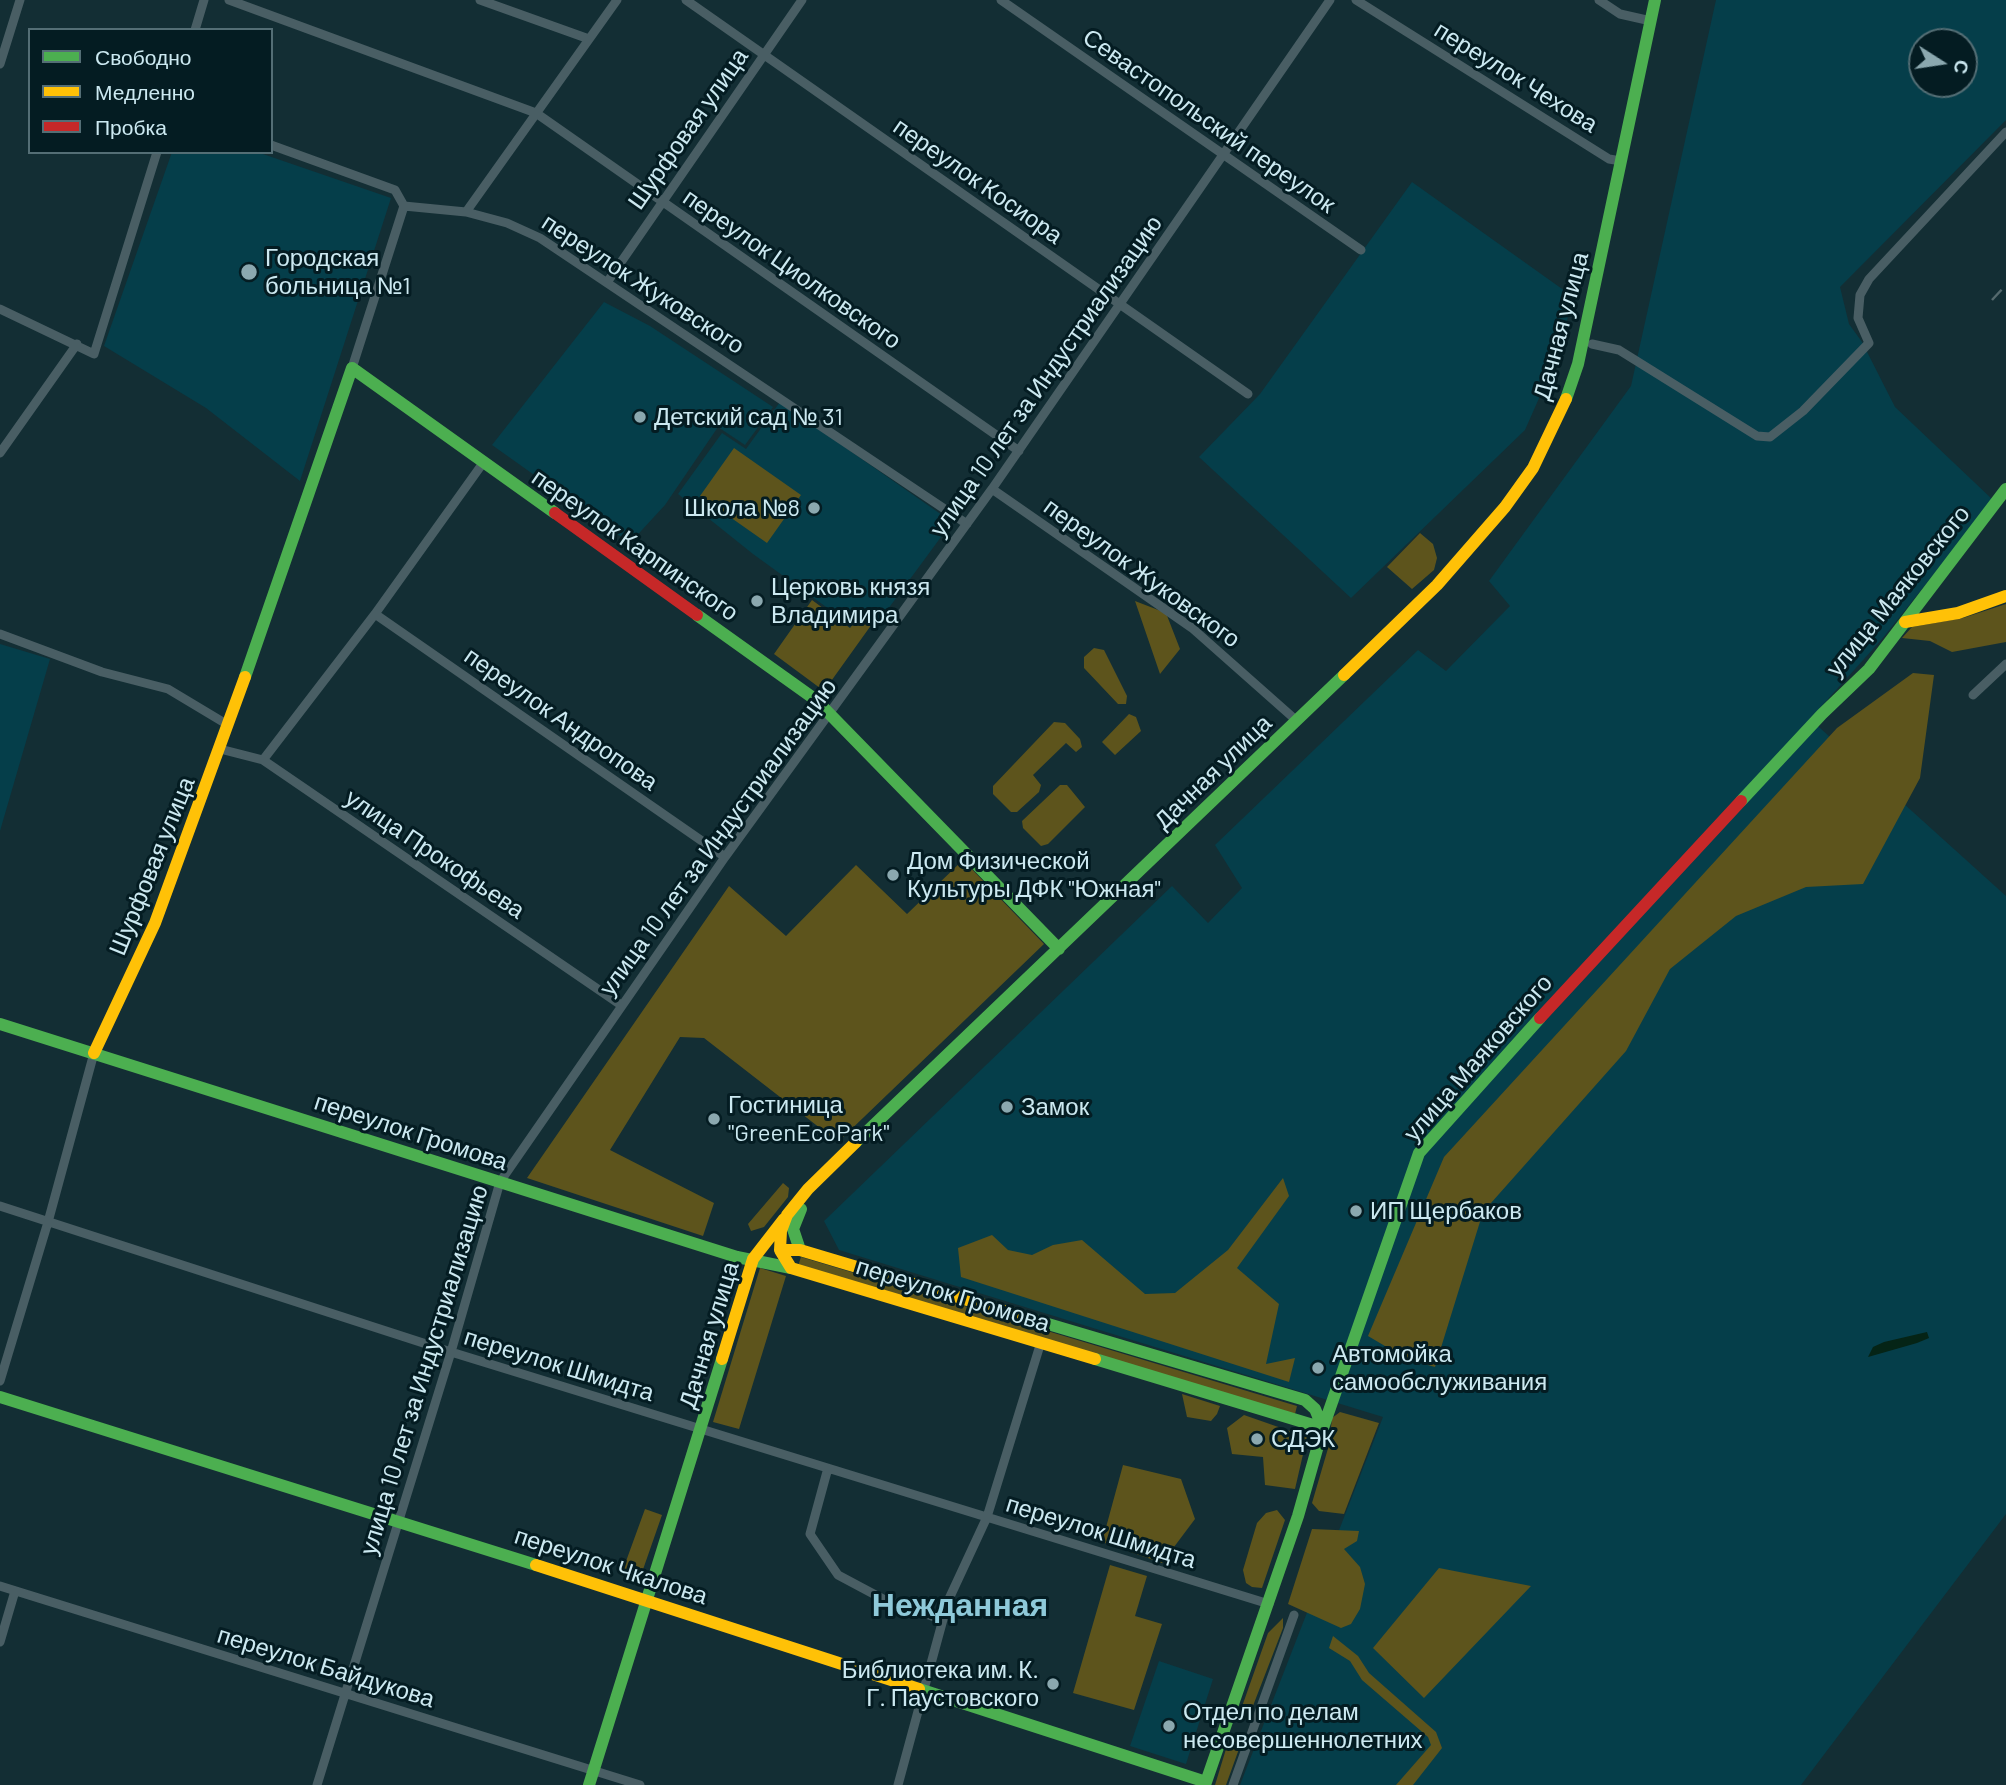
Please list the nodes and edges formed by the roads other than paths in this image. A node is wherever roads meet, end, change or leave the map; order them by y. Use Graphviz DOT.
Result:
graph roads {
  1 [pos="20,0"];
  2 [pos="204,0"];
  3 [pos="229,0"];
  4 [pos="480,0"];
  5 [pos="617,0"];
  6 [pos="686,0"];
  7 [pos="802,0"];
  8 [pos="1001,0"];
  9 [pos="1330,0"];
  10 [pos="1356,0"];
  11 [pos="1599,0"];
  12 [pos="1655,0"];
  13 [pos="1663,0"];
  14 [pos="1655,22"];
  15 [pos="196,28"];
  16 [pos="589,39"];
  17 [pos="765,55"];
  18 [pos="0,64"];
  19 [pos="536,113"];
  20 [pos="2006,132"];
  21 [pos="273,146"];
  22 [pos="156,154"];
  23 [pos="1223,154"];
  24 [pos="1625,162"];
  25 [pos="663,203"];
  26 [pos="404,206"];
  27 [pos="467,212"];
  28 [pos="1360,250"];
  29 [pos="608,281"];
  30 [pos="1119,305"];
  31 [pos="0,309"];
  32 [pos="1588,343"];
  33 [pos="77,344"];
  34 [pos="352,369"];
  35 [pos="1248,394"];
  36 [pos="1019,450"];
  37 [pos="0,453"];
  38 [pos="483,463"];
  39 [pos="992,489"];
  40 [pos="2006,489"];
  41 [pos="967,524"];
  42 [pos="2006,596"];
  43 [pos="375,614"];
  44 [pos="1905,622"];
  45 [pos="0,634"];
  46 [pos="2006,664"];
  47 [pos="1973,695"];
  48 [pos="830,713"];
  49 [pos="1300,723"];
  50 [pos="228,725"];
  51 [pos="220,749"];
  52 [pos="263,760"];
  53 [pos="725,857"];
  54 [pos="1062,952"];
  55 [pos="621,1005"];
  56 [pos="0,1024"];
  57 [pos="94,1053"];
  58 [pos="500,1182"];
  59 [pos="0,1206"];
  60 [pos="791,1215"];
  61 [pos="48,1222"];
  62 [pos="779,1250"];
  63 [pos="800,1250"];
  64 [pos="753,1259"];
  65 [pos="791,1268"];
  66 [pos="1041,1342"];
  67 [pos="451,1352"];
  68 [pos="0,1381"];
  69 [pos="0,1397"];
  70 [pos="1323,1428"];
  71 [pos="701,1429"];
  72 [pos="828,1468"];
  73 [pos="987,1517"];
  74 [pos="399,1520"];
  75 [pos="0,1586"];
  76 [pos="15,1591"];
  77 [pos="649,1600"];
  78 [pos="1269,1604"];
  79 [pos="1294,1615"];
  80 [pos="943,1620"];
  81 [pos="0,1642"];
  82 [pos="923,1691"];
  83 [pos="345,1693"];
  84 [pos="594,1770"];
  85 [pos="1205,1784"];
  86 [pos="317,1785"];
  87 [pos="589,1785"];
  88 [pos="640,1785"];
  89 [pos="898,1785"];
  90 [pos="1233,1785"];
  1 -- 18 [label="street"];
  2 -- 15 [label="street"];
  3 -- 19 [label="street, переулок Циолковского"];
  4 -- 16 [label="street"];
  5 -- 16 [label="street"];
  6 -- 17 [label="street, переулок Косиора"];
  7 -- 17 [label="street, Шурфовая улица"];
  8 -- 23 [label="street, Севастопольский переулок"];
  9 -- 23 [label="street, улица 10 лет за Индустриализацию"];
  10 -- 24 [label="street, переулок Чехова"];
  11 -- 14 [label="street"];
  12 -- 14 [label="street, Дачная улица"];
  13 -- 14 [label="street, Дачная улица"];
  14 -- 24 [label="street, Дачная улица"];
  16 -- 19 [label="street"];
  17 -- 25 [label="street, Шурфовая улица"];
  17 -- 30 [label="street, переулок Косиора"];
  19 -- 25 [label="street, переулок Циолковского"];
  19 -- 27 [label="street"];
  20 -- 32 [label="street"];
  21 -- 26 [label="street"];
  22 -- 33 [label="street"];
  23 -- 28 [label="street, Севастопольский переулок"];
  23 -- 30 [label="street, улица 10 лет за Индустриализацию"];
  24 -- 32 [label="street, Дачная улица"];
  25 -- 29 [label="street, Шурфовая улица"];
  25 -- 36 [label="street, переулок Циолковского"];
  26 -- 27 [label="street, переулок Жуковского"];
  26 -- 34 [label="street"];
  27 -- 29 [label="street, переулок Жуковского"];
  29 -- 41 [label="street, переулок Жуковского"];
  30 -- 35 [label="street, переулок Косиора"];
  30 -- 36 [label="street, улица 10 лет за Индустриализацию"];
  31 -- 33 [label="street"];
  32 -- 49 [label="street, Дачная улица"];
  33 -- 37 [label="street"];
  34 -- 38 [label="street, переулок Карпинского"];
  34 -- 50 [label="street, Шурфовая улица"];
  36 -- 39 [label="street, улица 10 лет за Индустриализацию"];
  38 -- 43 [label="street"];
  38 -- 48 [label="street, переулок Карпинского"];
  39 -- 41 [label="street, улица 10 лет за Индустриализацию"];
  39 -- 49 [label="street, переулок Жуковского"];
  40 -- 44 [label="street, улица Маяковского"];
  41 -- 48 [label="street, улица 10 лет за Индустриализацию"];
  42 -- 44 [label="street"];
  43 -- 52 [label="street"];
  43 -- 53 [label="street, переулок Андропова"];
  44 -- 70 [label="street, улица Маяковского"];
  45 -- 50 [label="street"];
  46 -- 47 [label="street"];
  48 -- 53 [label="street, улица 10 лет за Индустриализацию"];
  48 -- 54 [label="street, переулок Карпинского"];
  49 -- 54 [label="street, Дачная улица"];
  50 -- 51 [label="street, Шурфовая улица"];
  51 -- 52 [label="street, улица Прокофьева"];
  51 -- 57 [label="street, Шурфовая улица"];
  52 -- 55 [label="street, улица Прокофьева"];
  53 -- 55 [label="street, улица 10 лет за Индустриализацию"];
  54 -- 60 [label="street, Дачная улица"];
  55 -- 58 [label="street, улица 10 лет за Индустриализацию"];
  56 -- 57 [label="street, переулок Громова"];
  57 -- 58 [label="street, переулок Громова"];
  57 -- 61 [label="street, Шурфовая улица"];
  58 -- 64 [label="street, переулок Громова"];
  58 -- 67 [label="street, улица 10 лет за Индустриализацию"];
  59 -- 61 [label="street, переулок Шмидта"];
  60 -- 62 [label="street"];
  60 -- 63 [label="street"];
  60 -- 64 [label="street, Дачная улица"];
  61 -- 67 [label="street, переулок Шмидта"];
  61 -- 68 [label="street, Шурфовая улица"];
  62 -- 63 [label="street, переулок Громова"];
  62 -- 64 [label="street, переулок Громова"];
  62 -- 65 [label="street"];
  63 -- 70 [label="street, переулок Громова"];
  64 -- 65 [label="street, переулок Громова"];
  64 -- 71 [label="street, Дачная улица"];
  65 -- 66 [label="street, переулок Громова"];
  66 -- 70 [label="street, переулок Громова"];
  66 -- 73 [label="street"];
  67 -- 71 [label="street, переулок Шмидта"];
  67 -- 74 [label="street, улица 10 лет за Индустриализацию"];
  69 -- 74 [label="street, переулок Чкалова"];
  70 -- 78 [label="street, улица Маяковского"];
  71 -- 72 [label="street, переулок Шмидта"];
  71 -- 77 [label="street, Дачная улица"];
  72 -- 73 [label="street, переулок Шмидта"];
  72 -- 80 [label="street"];
  73 -- 78 [label="street, переулок Шмидта"];
  73 -- 80 [label="street"];
  74 -- 77 [label="street, переулок Чкалова"];
  74 -- 83 [label="street, улица 10 лет за Индустриализацию"];
  75 -- 76 [label="street, переулок Байдукова"];
  76 -- 81 [label="street"];
  76 -- 83 [label="street, переулок Байдукова"];
  77 -- 82 [label="street, переулок Чкалова"];
  77 -- 84 [label="street, Дачная улица"];
  78 -- 85 [label="street, улица Маяковского"];
  79 -- 90 [label="street"];
  80 -- 82 [label="street"];
  82 -- 85 [label="street, переулок Чкалова"];
  82 -- 89 [label="street"];
  83 -- 84 [label="street, переулок Байдукова"];
  83 -- 86 [label="street, улица 10 лет за Индустриализацию"];
  84 -- 87 [label="street, Дачная улица"];
  84 -- 88 [label="street, переулок Байдукова"];
}
